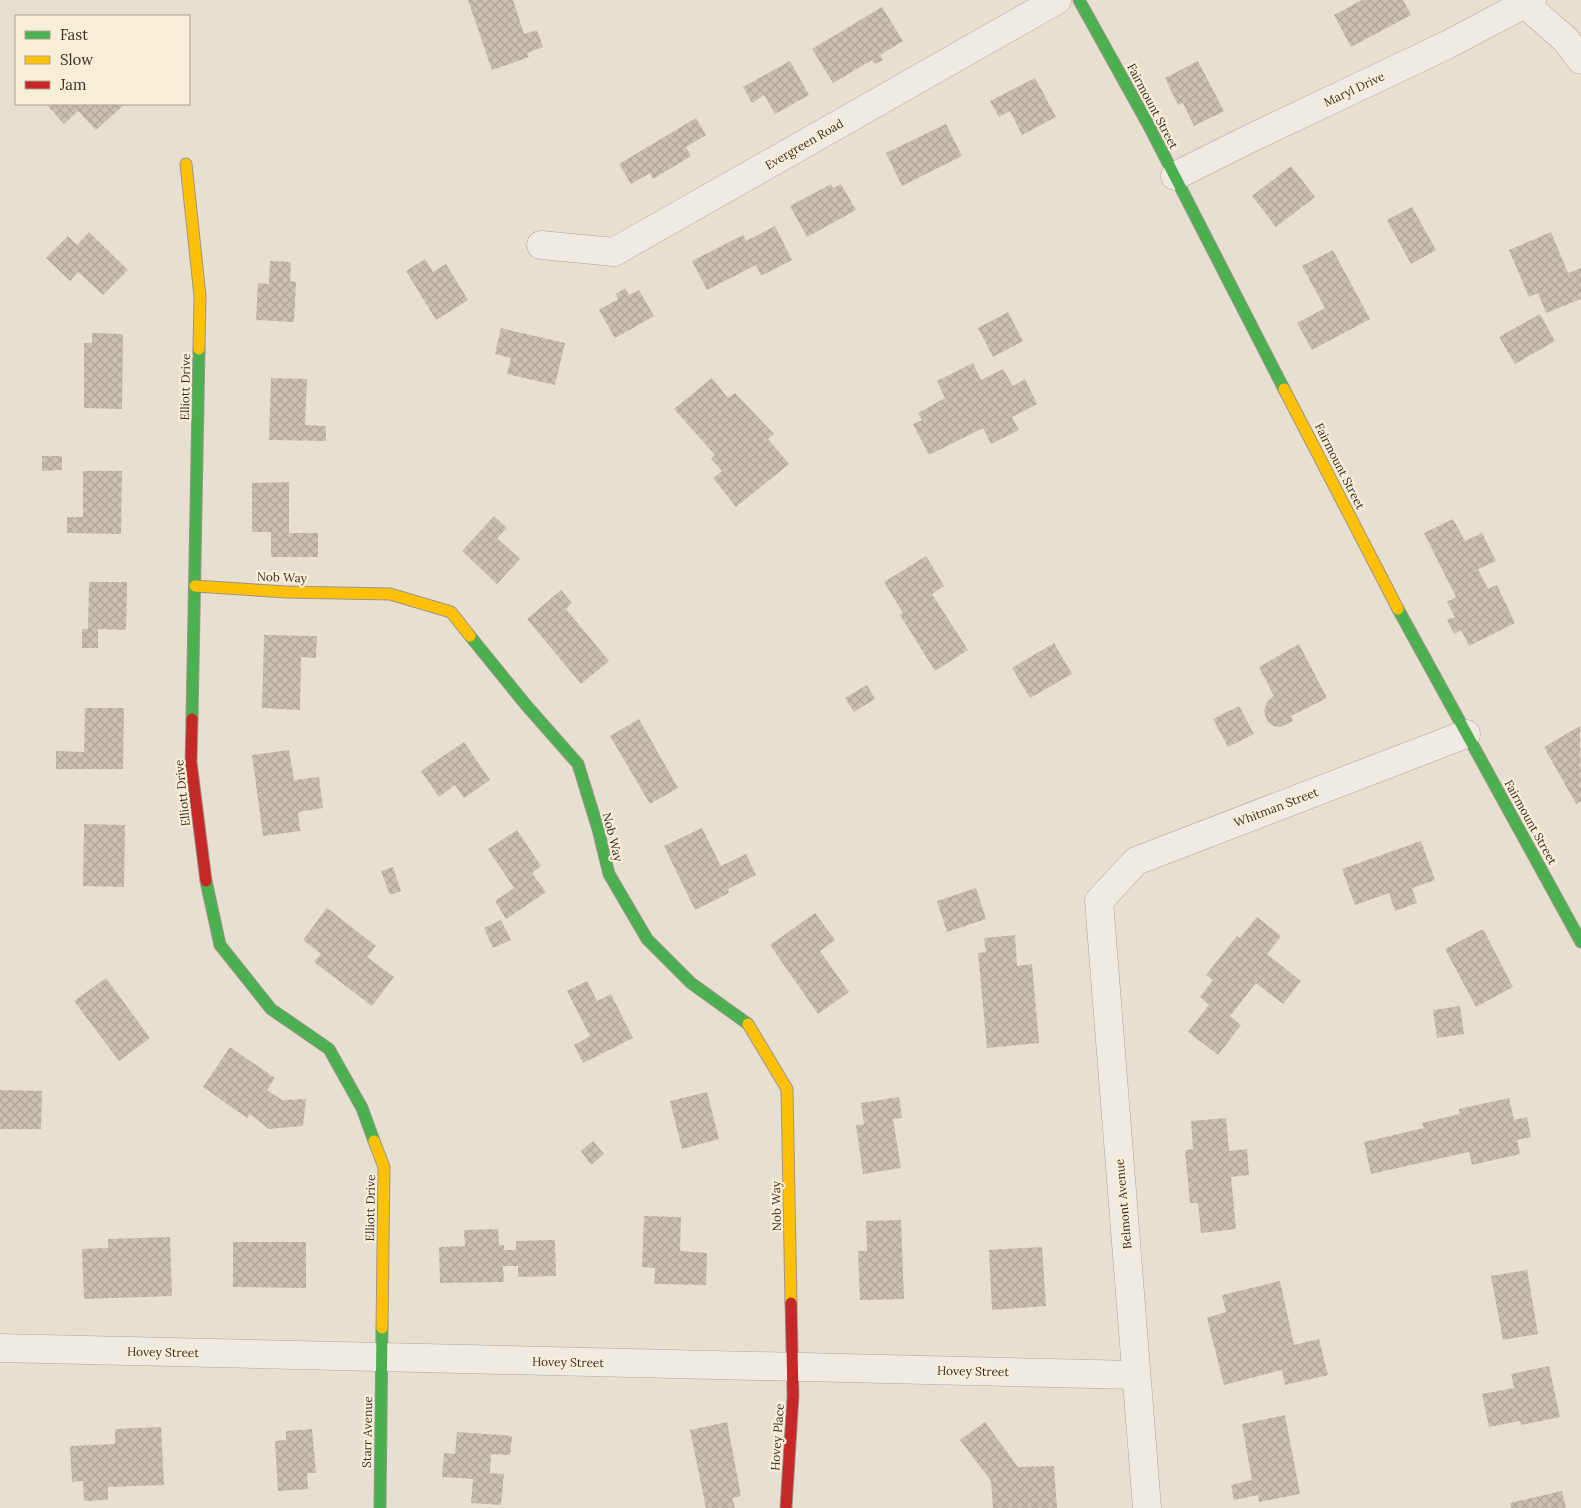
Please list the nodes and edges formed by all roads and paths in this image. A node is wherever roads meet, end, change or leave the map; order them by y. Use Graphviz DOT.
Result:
graph roads {
  1 [pos="1057,0"];
  2 [pos="1079,0"];
  3 [pos="1529,2"];
  4 [pos="1581,60"];
  5 [pos="186,164"];
  6 [pos="1175,176"];
  7 [pos="541,245"];
  8 [pos="195,586"];
  9 [pos="1466,734"];
  10 [pos="1099,900"];
  11 [pos="1581,942"];
  12 [pos="0,1348"];
  13 [pos="382,1357"];
  14 [pos="793,1367"];
  15 [pos="1136,1374"];
  16 [pos="380,1508"];
  17 [pos="786,1508"];
  18 [pos="1147,1508"];
  1 -- 7 [label="street, Evergreen Road"];
  2 -- 6 [label="street, Fairmount Street"];
  3 -- 4 [label="street"];
  3 -- 6 [label="street, Maryl Drive"];
  5 -- 8 [label="street, Elliott Drive"];
  6 -- 9 [label="street, Fairmount Street"];
  8 -- 13 [label="street, Elliott Drive"];
  8 -- 14 [label="street, Nob Way"];
  9 -- 10 [label="street, Whitman Street"];
  9 -- 11 [label="street, Fairmount Street"];
  10 -- 15 [label="street, Belmont Avenue"];
  12 -- 13 [label="street, Hovey Street"];
  13 -- 14 [label="street, Hovey Street"];
  13 -- 16 [label="street, Starr Avenue"];
  14 -- 15 [label="street, Hovey Street"];
  14 -- 17 [label="street, Hovey Place"];
  15 -- 18 [label="street, Belmont Avenue"];
}
